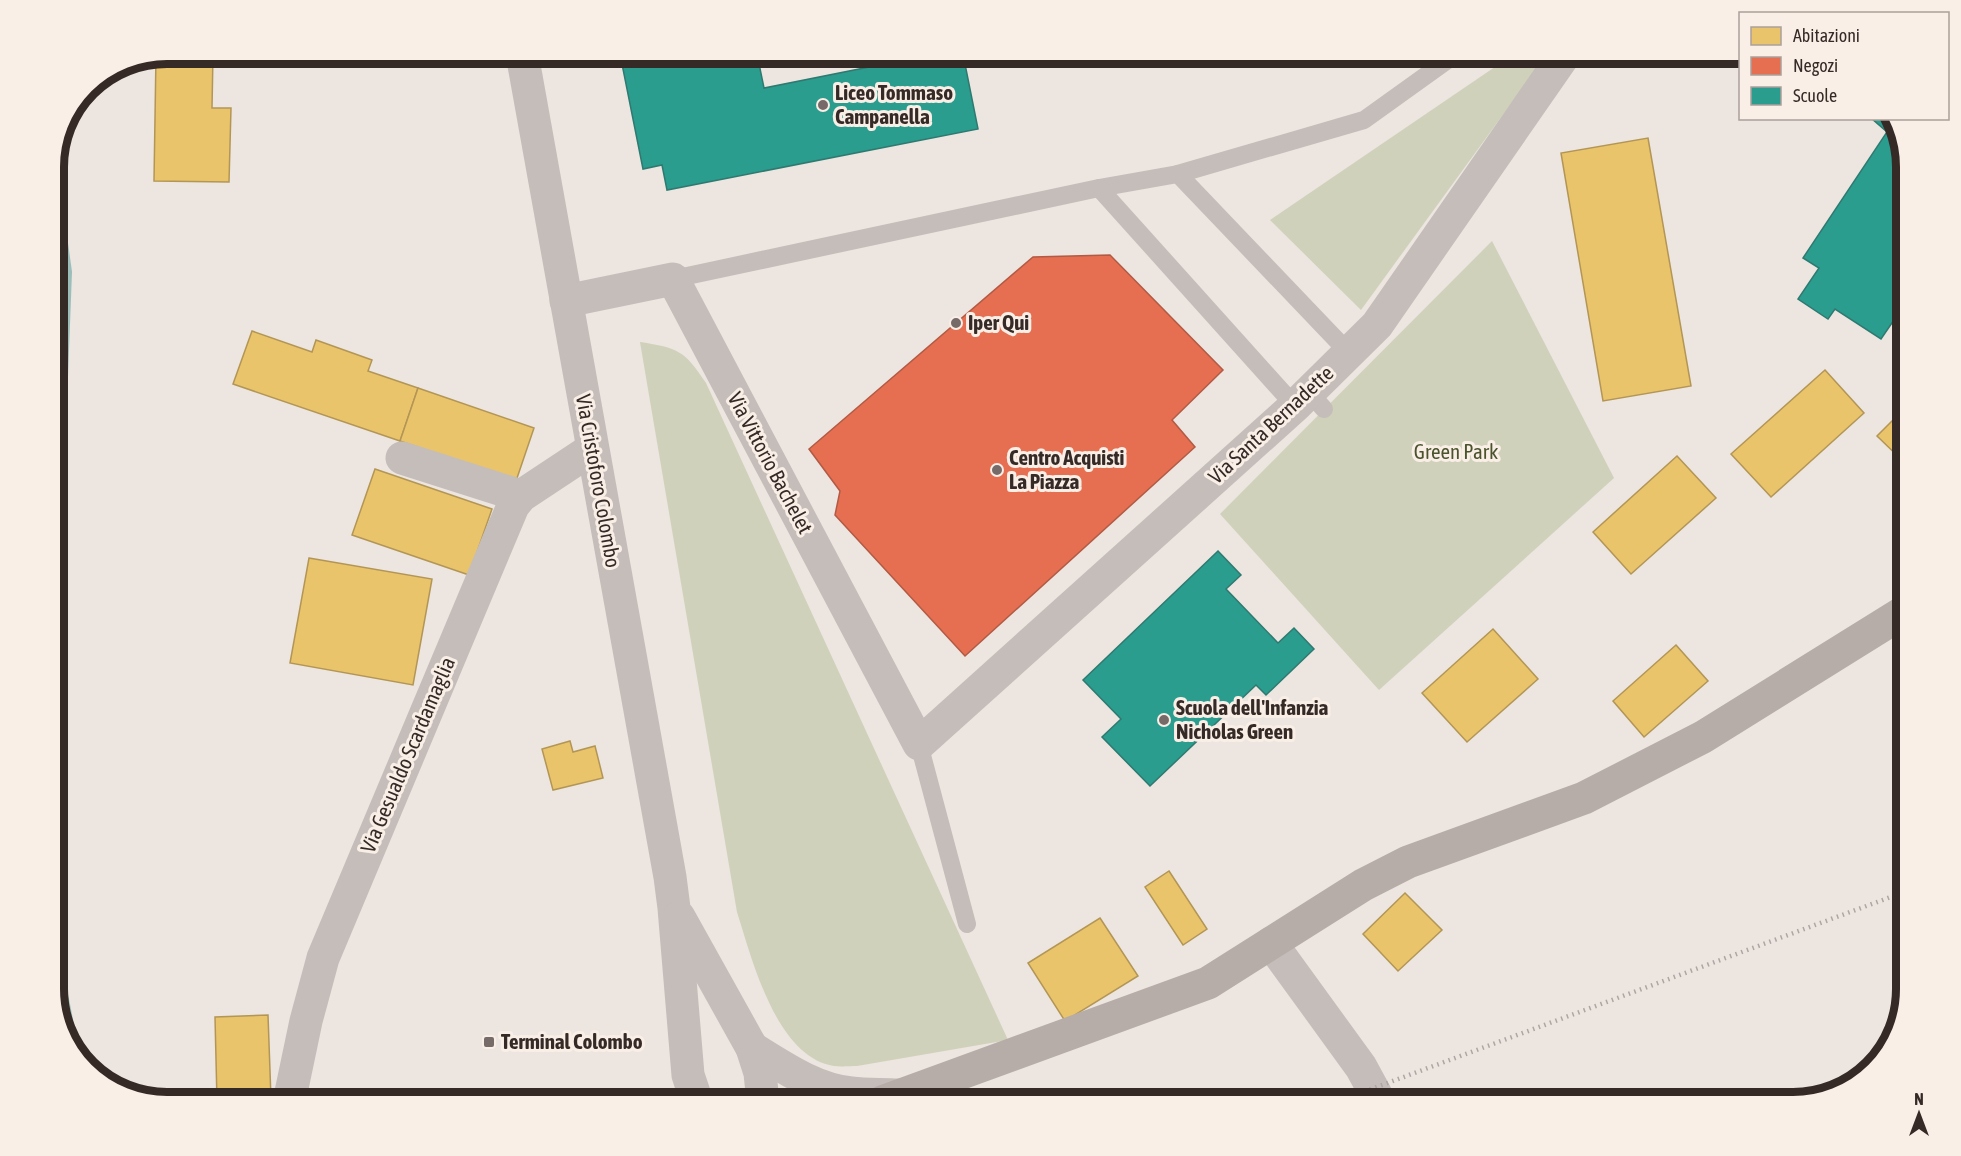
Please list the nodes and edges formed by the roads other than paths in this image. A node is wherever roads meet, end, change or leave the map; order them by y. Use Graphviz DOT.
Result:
graph roads {
  1 [pos="524,64"];
  2 [pos="1442,64"];
  3 [pos="1558,64"];
  4 [pos="1178,174"];
  5 [pos="1100,188"];
  6 [pos="673,279"];
  7 [pos="566,301"];
  8 [pos="1349,353"];
  9 [pos="1309,402"];
  10 [pos="592,449"];
  11 [pos="402,458"];
  12 [pos="521,496"];
  13 [pos="1896,617"];
  14 [pos="919,744"];
  15 [pos="674,908"];
  16 [pos="967,924"];
  17 [pos="1271,943"];
  18 [pos="752,1048"];
  19 [pos="291,1092"];
  20 [pos="689,1092"];
  21 [pos="762,1092"];
  22 [pos="845,1092"];
  23 [pos="909,1092"];
  24 [pos="1375,1092"];
  1 -- 7 [label="street, Via Cristoforo Colombo"];
  2 -- 4 [label="lane"];
  3 -- 8 [label="street, Via Santa Bernadette"];
  4 -- 5 [label="lane"];
  4 -- 8 [label="lane"];
  5 -- 6 [label="lane"];
  5 -- 9 [label="lane"];
  6 -- 7 [label="street"];
  6 -- 14 [label="street, Via Vittorio Bachelet"];
  7 -- 10 [label="street, Via Cristoforo Colombo"];
  8 -- 9 [label="street, Via Santa Bernadette"];
  9 -- 14 [label="street, Via Santa Bernadette"];
  10 -- 12 [label="street, Via Gesualdo Scardamaglia"];
  10 -- 15 [label="street, Via Cristoforo Colombo"];
  11 -- 12 [label="street"];
  12 -- 19 [label="street, Via Gesualdo Scardamaglia"];
  13 -- 17 [label="street"];
  14 -- 16 [label="lane"];
  15 -- 18 [label="street, Via Cristoforo Colombo"];
  15 -- 20 [label="street, Via Cristoforo Colombo"];
  17 -- 23 [label="street"];
  17 -- 24 [label="street"];
  18 -- 21 [label="street, Via Cristoforo Colombo"];
  18 -- 22 [label="street, Via Cristoforo Colombo"];
}
